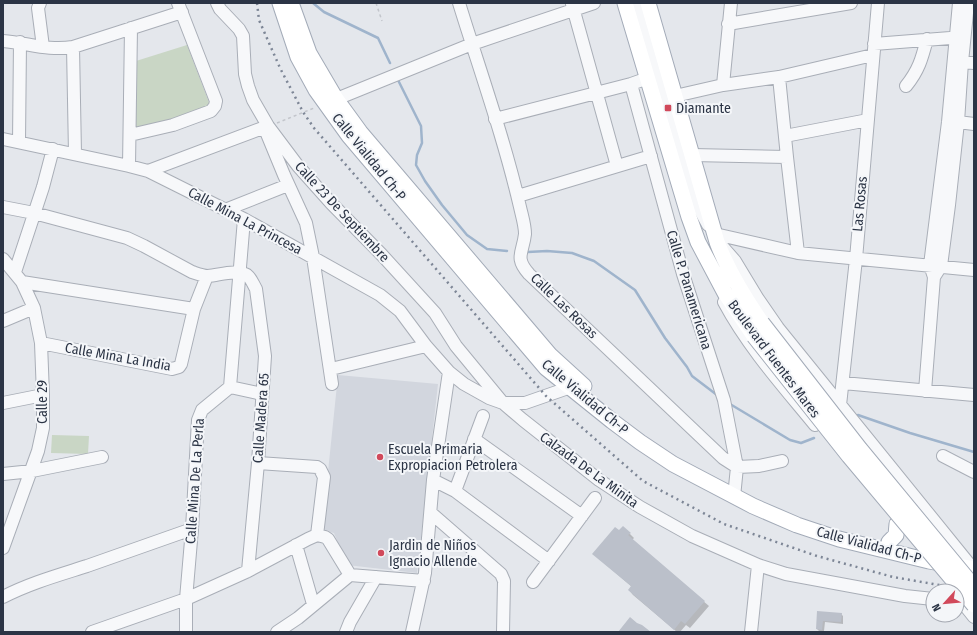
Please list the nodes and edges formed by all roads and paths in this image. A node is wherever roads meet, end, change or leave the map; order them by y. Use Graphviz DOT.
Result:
graph roads {
  1 [pos="40,3"];
  2 [pos="217,3"];
  3 [pos="280,3"];
  4 [pos="291,3"];
  5 [pos="376,3"];
  6 [pos="459,3"];
  7 [pos="594,3"];
  8 [pos="625,3"];
  9 [pos="638,3"];
  10 [pos="648,3"];
  11 [pos="731,3"];
  12 [pos="851,3"];
  13 [pos="878,3"];
  14 [pos="959,3"];
  15 [pos="968,3"];
  16 [pos="180,7"];
  17 [pos="573,7"];
  18 [pos="382,21"];
  19 [pos="728,24"];
  20 [pos="131,28"];
  21 [pos="959,37"];
  22 [pos="927,39"];
  23 [pos="3,42"];
  24 [pos="20,42"];
  25 [pos="472,44"];
  26 [pos="43,47"];
  27 [pos="73,47"];
  28 [pos="874,50"];
  29 [pos="968,62"];
  30 [pos="779,77"];
  31 [pos="648,78"];
  32 [pos="631,84"];
  33 [pos="723,86"];
  34 [pos="906,86"];
  35 [pos="596,93"];
  36 [pos="675,96"];
  37 [pos="331,101"];
  38 [pos="495,119"];
  39 [pos="868,120"];
  40 [pos="958,122"];
  41 [pos="974,124"];
  42 [pos="266,127"];
  43 [pos="130,135"];
  44 [pos="786,136"];
  45 [pos="3,139"];
  46 [pos="19,142"];
  47 [pos="53,149"];
  48 [pos="75,154"];
  49 [pos="692,155"];
  50 [pos="651,156"];
  51 [pos="786,157"];
  52 [pos="129,166"];
  53 [pos="617,166"];
  54 [pos="148,171"];
  55 [pos="288,185"];
  56 [pos="518,196"];
  57 [pos="695,201"];
  58 [pos="3,207"];
  59 [pos="225,210"];
  60 [pos="34,213"];
  61 [pos="689,217"];
  62 [pos="244,219"];
  63 [pos="716,238"];
  64 [pos="698,242"];
  65 [pos="798,253"];
  66 [pos="313,257"];
  67 [pos="3,259"];
  68 [pos="856,259"];
  69 [pos="935,265"];
  70 [pos="974,270"];
  71 [pos="240,272"];
  72 [pos="207,276"];
  73 [pos="19,277"];
  74 [pos="34,308"];
  75 [pos="194,310"];
  76 [pos="3,321"];
  77 [pos="758,330"];
  78 [pos="41,343"];
  79 [pos="426,346"];
  80 [pos="331,369"];
  81 [pos="448,372"];
  82 [pos="843,383"];
  83 [pos="332,384"];
  84 [pos="575,384"];
  85 [pos="230,387"];
  86 [pos="926,391"];
  87 [pos="262,394"];
  88 [pos="43,395"];
  89 [pos="974,395"];
  90 [pos="3,403"];
  91 [pos="503,403"];
  92 [pos="840,405"];
  93 [pos="483,416"];
  94 [pos="474,439"];
  95 [pos="942,456"];
  96 [pos="102,457"];
  97 [pos="782,461"];
  98 [pos="258,463"];
  99 [pos="737,467"];
  100 [pos="32,471"];
  101 [pos="974,472"];
  102 [pos="3,474"];
  103 [pos="433,480"];
  104 [pos="455,491"];
  105 [pos="735,493"];
  106 [pos="596,498"];
  107 [pos="431,513"];
  108 [pos="582,516"];
  109 [pos="897,524"];
  110 [pos="192,529"];
  111 [pos="943,532"];
  112 [pos="317,535"];
  113 [pos="889,542"];
  114 [pos="296,545"];
  115 [pos="915,545"];
  116 [pos="3,548"];
  117 [pos="549,561"];
  118 [pos="929,562"];
  119 [pos="758,565"];
  120 [pos="972,565"];
  121 [pos="248,571"];
  122 [pos="350,575"];
  123 [pos="376,577"];
  124 [pos="424,581"];
  125 [pos="533,582"];
  126 [pos="946,583"];
  127 [pos="974,588"];
  128 [pos="965,593"];
  129 [pos="3,597"];
  130 [pos="925,598"];
  131 [pos="186,599"];
  132 [pos="313,604"];
  133 [pos="974,605"];
  134 [pos="965,606"];
  135 [pos="974,616"];
  136 [pos="298,618"];
  137 [pos="348,627"];
  138 [pos="92,632"];
  139 [pos="186,632"];
  140 [pos="277,632"];
  141 [pos="297,632"];
  142 [pos="412,632"];
  143 [pos="503,632"];
  144 [pos="751,632"];
  1 -- 26 [label="street"];
  2 -- 42 [label="street, Calle 23 De Septiembre"];
  3 -- 37 [label="main road, Calle Vialidad Ch-P"];
  4 -- 37 [label="main road, Calle Vialidad Ch-P"];
  5 -- 18 [label="path"];
  6 -- 25 [label="street, Calle Las Rosas"];
  7 -- 17 [label="street"];
  8 -- 31 [label="main road, Boulevard Fuentes Mares"];
  9 -- 57 [label="street"];
  10 -- 36 [label="main road, Boulevard Fuentes Mares"];
  11 -- 19 [label="street"];
  12 -- 19 [label="street"];
  13 -- 28 [label="street, Las Rosas"];
  14 -- 21 [label="street"];
  15 -- 21 [label="street"];
  16 -- 20 [label="street"];
  16 -- 43 [label="street"];
  17 -- 25 [label="street"];
  17 -- 35 [label="street"];
  19 -- 33 [label="street"];
  20 -- 27 [label="street"];
  20 -- 43 [label="street"];
  21 -- 22 [label="street"];
  21 -- 29 [label="street"];
  21 -- 69 [label="street"];
  22 -- 28 [label="street"];
  22 -- 34 [label="street"];
  23 -- 24 [label="street"];
  24 -- 26 [label="street"];
  24 -- 46 [label="street"];
  25 -- 37 [label="street"];
  25 -- 38 [label="street, Calle Las Rosas"];
  26 -- 27 [label="street"];
  27 -- 48 [label="street"];
  28 -- 30 [label="street"];
  28 -- 39 [label="street, Las Rosas"];
  29 -- 40 [label="street"];
  30 -- 33 [label="street"];
  30 -- 44 [label="street"];
  31 -- 32 [label="street"];
  31 -- 61 [label="main road, Boulevard Fuentes Mares"];
  32 -- 35 [label="street"];
  32 -- 50 [label="street, Calle P. Panamericana"];
  33 -- 36 [label="street"];
  35 -- 38 [label="street"];
  35 -- 53 [label="street"];
  36 -- 49 [label="main road, Boulevard Fuentes Mares"];
  37 -- 42 [label="path"];
  37 -- 84 [label="main road, Calle Vialidad Ch-P"];
  38 -- 56 [label="street, Calle Las Rosas"];
  39 -- 44 [label="street"];
  39 -- 68 [label="street, Las Rosas"];
  40 -- 41 [label="street"];
  40 -- 69 [label="street"];
  42 -- 54 [label="street"];
  42 -- 55 [label="street"];
  42 -- 91 [label="street, Calle 23 De Septiembre"];
  43 -- 52 [label="street"];
  44 -- 51 [label="street"];
  45 -- 46 [label="street, Calle Mina La Princesa"];
  46 -- 47 [label="street, Calle Mina La Princesa"];
  47 -- 48 [label="street, Calle Mina La Princesa"];
  47 -- 60 [label="street"];
  48 -- 52 [label="street, Calle Mina La Princesa"];
  49 -- 51 [label="street"];
  49 -- 63 [label="main road, Boulevard Fuentes Mares"];
  50 -- 53 [label="street"];
  50 -- 99 [label="street, Calle P. Panamericana"];
  51 -- 65 [label="street"];
  52 -- 54 [label="street, Calle Mina La Princesa"];
  53 -- 56 [label="street"];
  54 -- 59 [label="street, Calle Mina La Princesa"];
  55 -- 59 [label="street"];
  55 -- 66 [label="street"];
  56 -- 99 [label="street, Calle Las Rosas"];
  57 -- 63 [label="street"];
  57 -- 64 [label="street"];
  58 -- 60 [label="street"];
  59 -- 62 [label="street, Calle Mina La Princesa"];
  60 -- 72 [label="street"];
  60 -- 73 [label="street"];
  61 -- 64 [label="main road, Boulevard Fuentes Mares"];
  61 -- 109 [label="street"];
  62 -- 66 [label="street, Calle Mina La Princesa"];
  62 -- 71 [label="street"];
  63 -- 65 [label="street"];
  63 -- 77 [label="main road, Boulevard Fuentes Mares"];
  63 -- 92 [label="street"];
  64 -- 77 [label="main road, Boulevard Fuentes Mares"];
  65 -- 68 [label="street"];
  66 -- 79 [label="street, Calle Mina La Princesa"];
  66 -- 80 [label="street"];
  67 -- 73 [label="street, Calle 29"];
  68 -- 69 [label="street"];
  68 -- 82 [label="street, Las Rosas"];
  69 -- 70 [label="street"];
  69 -- 86 [label="street"];
  71 -- 72 [label="street"];
  71 -- 85 [label="street"];
  71 -- 87 [label="street, Calle Madera 65"];
  72 -- 75 [label="street, Calle Mina La India"];
  73 -- 74 [label="street, Calle 29"];
  73 -- 75 [label="street"];
  74 -- 76 [label="street"];
  74 -- 78 [label="street, Calle 29"];
  75 -- 78 [label="street, Calle Mina La India"];
  77 -- 127 [label="main road, Boulevard Fuentes Mares, bridge"];
  77 -- 133 [label="main road, Boulevard Fuentes Mares, bridge"];
  78 -- 88 [label="street, Calle 29"];
  79 -- 80 [label="street"];
  79 -- 81 [label="street, Calle Mina La Princesa"];
  80 -- 83 [label="street"];
  81 -- 91 [label="street, Calzada De La Minita"];
  81 -- 103 [label="street"];
  82 -- 86 [label="street"];
  82 -- 92 [label="street, Las Rosas"];
  84 -- 91 [label="street, Calzada De La Minita"];
  84 -- 105 [label="main road, Calle Vialidad Ch-P"];
  85 -- 87 [label="street"];
  85 -- 110 [label="street, Calle Mina De La Perla"];
  86 -- 89 [label="street"];
  87 -- 98 [label="street, Calle Madera 65"];
  88 -- 90 [label="street"];
  88 -- 100 [label="street, Calle 29"];
  91 -- 119 [label="street, Calzada De La Minita"];
  92 -- 111 [label="street"];
  93 -- 94 [label="street"];
  94 -- 104 [label="street"];
  94 -- 108 [label="street"];
  95 -- 101 [label="street"];
  96 -- 100 [label="street"];
  97 -- 99 [label="street"];
  98 -- 112 [label="street"];
  98 -- 121 [label="street, Calle Madera 65"];
  99 -- 105 [label="street, Calle P. Panamericana"];
  100 -- 102 [label="street"];
  100 -- 116 [label="street, Calle 29"];
  103 -- 104 [label="street"];
  103 -- 107 [label="street"];
  104 -- 117 [label="street"];
  105 -- 113 [label="main road, Calle Vialidad Ch-P"];
  105 -- 118 [label="main road, Calle Vialidad Ch-P"];
  106 -- 108 [label="street"];
  107 -- 124 [label="street"];
  107 -- 143 [label="street"];
  108 -- 117 [label="street"];
  109 -- 113 [label="main road"];
  109 -- 115 [label="street"];
  110 -- 129 [label="street"];
  110 -- 131 [label="street, Calle Mina De La Perla"];
  111 -- 115 [label="street"];
  111 -- 120 [label="street"];
  112 -- 114 [label="street"];
  112 -- 122 [label="street"];
  113 -- 115 [label="main road, Calle Vialidad Ch-P"];
  114 -- 121 [label="street"];
  114 -- 132 [label="street"];
  115 -- 118 [label="street"];
  115 -- 120 [label="main road, Calle Vialidad Ch-P"];
  117 -- 125 [label="street"];
  118 -- 120 [label="main road, Calle Vialidad Ch-P"];
  118 -- 126 [label="street"];
  119 -- 130 [label="street, Calzada De La Minita"];
  119 -- 144 [label="street"];
  121 -- 131 [label="street"];
  122 -- 123 [label="street"];
  122 -- 132 [label="street"];
  123 -- 124 [label="street"];
  123 -- 137 [label="street"];
  124 -- 142 [label="street"];
  127 -- 128 [label="street"];
  131 -- 138 [label="street"];
  131 -- 139 [label="street, Calle Mina De La Perla"];
  132 -- 136 [label="street"];
  134 -- 135 [label="street"];
  136 -- 140 [label="street"];
  136 -- 141 [label="street"];
}
